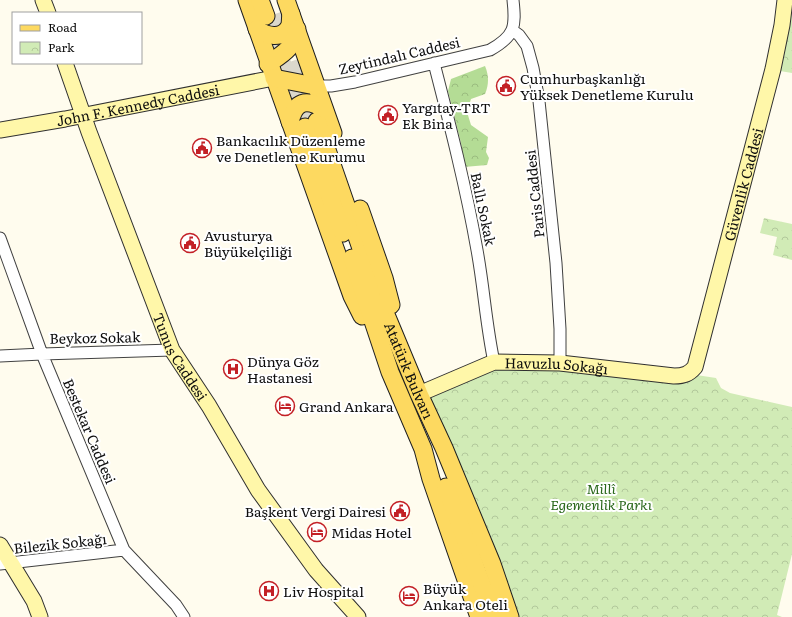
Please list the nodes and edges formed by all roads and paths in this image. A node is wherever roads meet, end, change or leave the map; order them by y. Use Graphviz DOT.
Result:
graph roads {
  1 [pos="43,0"];
  2 [pos="247,0"];
  3 [pos="260,0"];
  4 [pos="513,0"];
  5 [pos="785,0"];
  6 [pos="48,12"];
  7 [pos="278,15"];
  8 [pos="512,30"];
  9 [pos="434,63"];
  10 [pos="64,64"];
  11 [pos="271,71"];
  12 [pos="315,86"];
  13 [pos="82,115"];
  14 [pos="309,120"];
  15 [pos="0,130"];
  16 [pos="0,238"];
  17 [pos="172,350"];
  18 [pos="42,354"];
  19 [pos="0,356"];
  20 [pos="494,362"];
  21 [pos="560,363"];
  22 [pos="696,367"];
  23 [pos="420,394"];
  24 [pos="423,449"];
  25 [pos="0,545"];
  26 [pos="124,550"];
  27 [pos="6,564"];
  28 [pos="40,617"];
  29 [pos="184,617"];
  30 [pos="358,617"];
  31 [pos="480,617"];
  32 [pos="494,617"];
  33 [pos="510,617"];
  1 -- 6 [label="main road"];
  2 -- 7 [label="main road"];
  3 -- 7 [label="main road"];
  4 -- 8 [label="street"];
  5 -- 22 [label="main road, Güvenlik Caddesi"];
  7 -- 11 [label="main road"];
  7 -- 11 [label="main road"];
  7 -- 12 [label="main road"];
  8 -- 9 [label="street, Zeytindalı Caddesi"];
  8 -- 21 [label="street, Paris Caddesi"];
  9 -- 12 [label="street, Zeytindalı Caddesi"];
  9 -- 20 [label="street, Ballı Sokak"];
  10 -- 13 [label="main road, Tunus Caddesi"];
  11 -- 12 [label="main road"];
  11 -- 13 [label="main road, John F. Kennedy Caddesi"];
  11 -- 14 [label="main road"];
  12 -- 14 [label="main road"];
  13 -- 15 [label="main road, John F. Kennedy Caddesi"];
  13 -- 17 [label="main road, Tunus Caddesi"];
  14 -- 23 [label="main road, Atatürk Bulvarı"];
  14 -- 24 [label="main road, Atatürk Bulvarı"];
  16 -- 18 [label="street, Bestekar Caddesi"];
  17 -- 18 [label="street, Beykoz Sokak"];
  17 -- 30 [label="main road, Tunus Caddesi"];
  18 -- 19 [label="street, Beykoz Sokak"];
  18 -- 26 [label="street, Bestekar Caddesi"];
  20 -- 21 [label="main road, Havuzlu Sokağı"];
  20 -- 23 [label="main road, Havuzlu Sokağı"];
  21 -- 22 [label="main road, Havuzlu Sokağı"];
  23 -- 33 [label="main road, Atatürk Bulvarı"];
  24 -- 31 [label="main road, Atatürk Bulvarı"];
  24 -- 32 [label="main road"];
  25 -- 27 [label="main road"];
  26 -- 27 [label="street, Bilezik Sokağı"];
  26 -- 29 [label="street, Bestekar Caddesi"];
  27 -- 28 [label="main road"];
}
